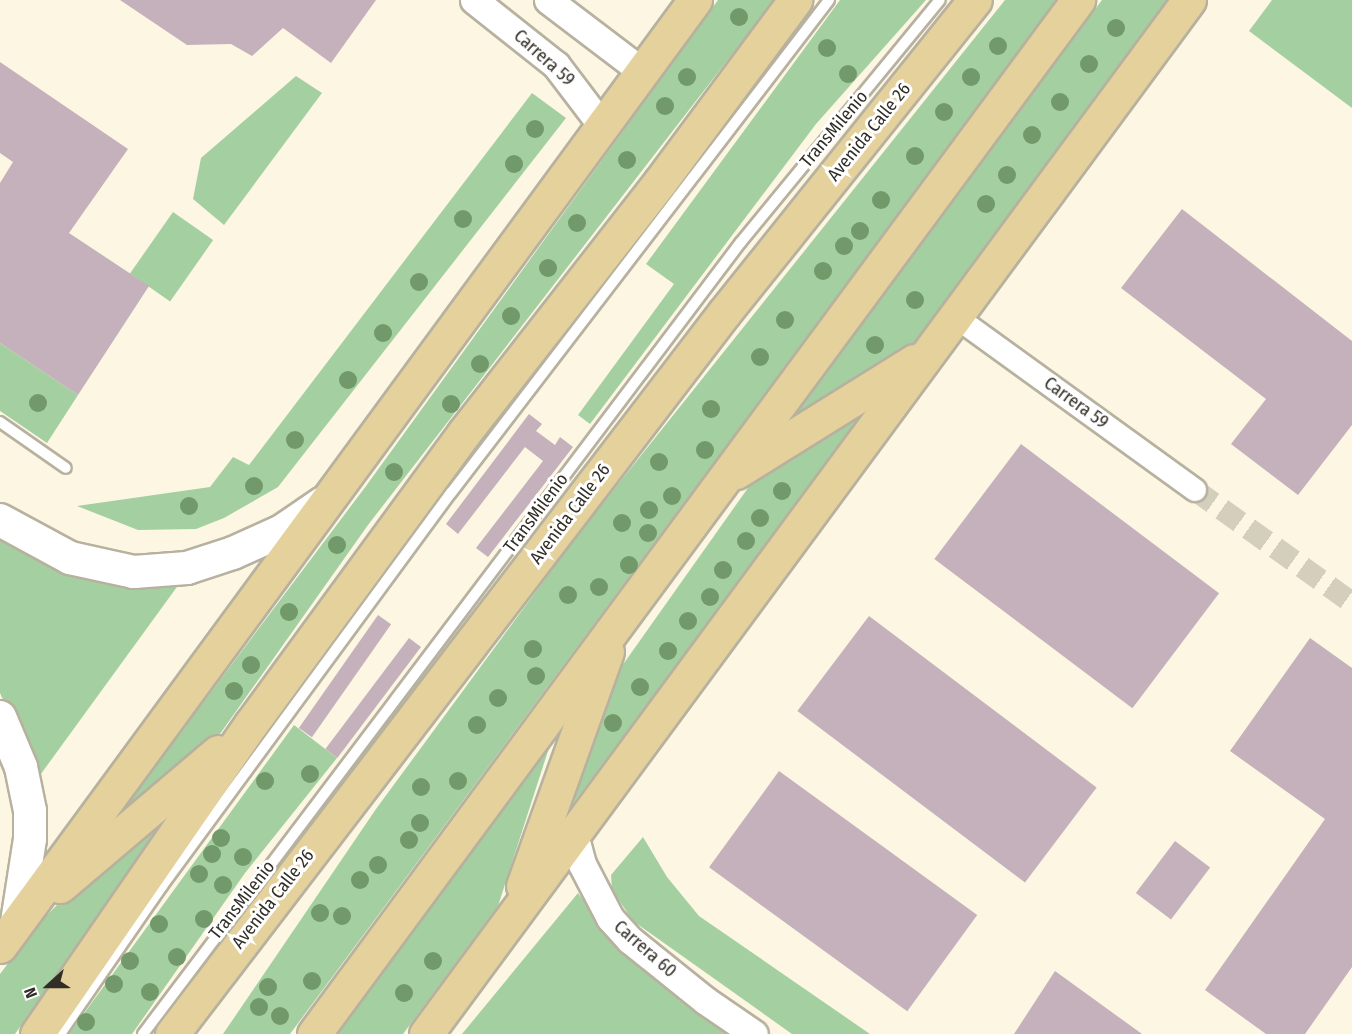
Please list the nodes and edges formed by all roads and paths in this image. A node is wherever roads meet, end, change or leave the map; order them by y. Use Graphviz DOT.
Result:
graph roads {
  1 [pos="474,0"];
  2 [pos="548,0"];
  3 [pos="695,0"];
  4 [pos="795,0"];
  5 [pos="829,0"];
  6 [pos="940,0"];
  7 [pos="975,0"];
  8 [pos="1077,0"];
  9 [pos="1189,0"];
  10 [pos="643,72"];
  11 [pos="603,127"];
  12 [pos="956,317"];
  13 [pos="930,351"];
  14 [pos="0,423"];
  15 [pos="66,468"];
  16 [pos="722,481"];
  17 [pos="1195,490"];
  18 [pos="329,499"];
  19 [pos="0,520"];
  20 [pos="620,618"];
  21 [pos="0,717"];
  22 [pos="251,724"];
  23 [pos="574,834"];
  24 [pos="511,919"];
  25 [pos="9,934"];
  26 [pos="220,968"];
  27 [pos="37,1034"];
  28 [pos="60,1034"];
  29 [pos="143,1034"];
  30 [pos="172,1034"];
  31 [pos="195,1034"];
  32 [pos="314,1034"];
  33 [pos="426,1034"];
  34 [pos="754,1034"];
  1 -- 11 [label="street, Carrera 59"];
  2 -- 10 [label="street"];
  3 -- 10 [label="main road"];
  4 -- 22 [label="main road"];
  5 -- 28 [label="lane"];
  6 -- 29 [label="lane, TransMilenio"];
  7 -- 26 [label="main road, Avenida Calle 26"];
  8 -- 16 [label="main road"];
  9 -- 12 [label="main road"];
  10 -- 11 [label="main road"];
  11 -- 18 [label="main road"];
  12 -- 13 [label="main road"];
  12 -- 17 [label="street, Carrera 59"];
  13 -- 16 [label="main road"];
  13 -- 23 [label="main road"];
  14 -- 15 [label="lane"];
  16 -- 20 [label="main road"];
  18 -- 19 [label="main road"];
  18 -- 25 [label="main road"];
  20 -- 24 [label="main road"];
  20 -- 32 [label="main road"];
  21 -- 25 [label="main road"];
  22 -- 25 [label="main road"];
  22 -- 27 [label="main road"];
  23 -- 24 [label="main road"];
  23 -- 34 [label="street, Carrera 60"];
  24 -- 33 [label="main road"];
  26 -- 30 [label="main road, Avenida Calle 26"];
  26 -- 31 [label="main road"];
}
